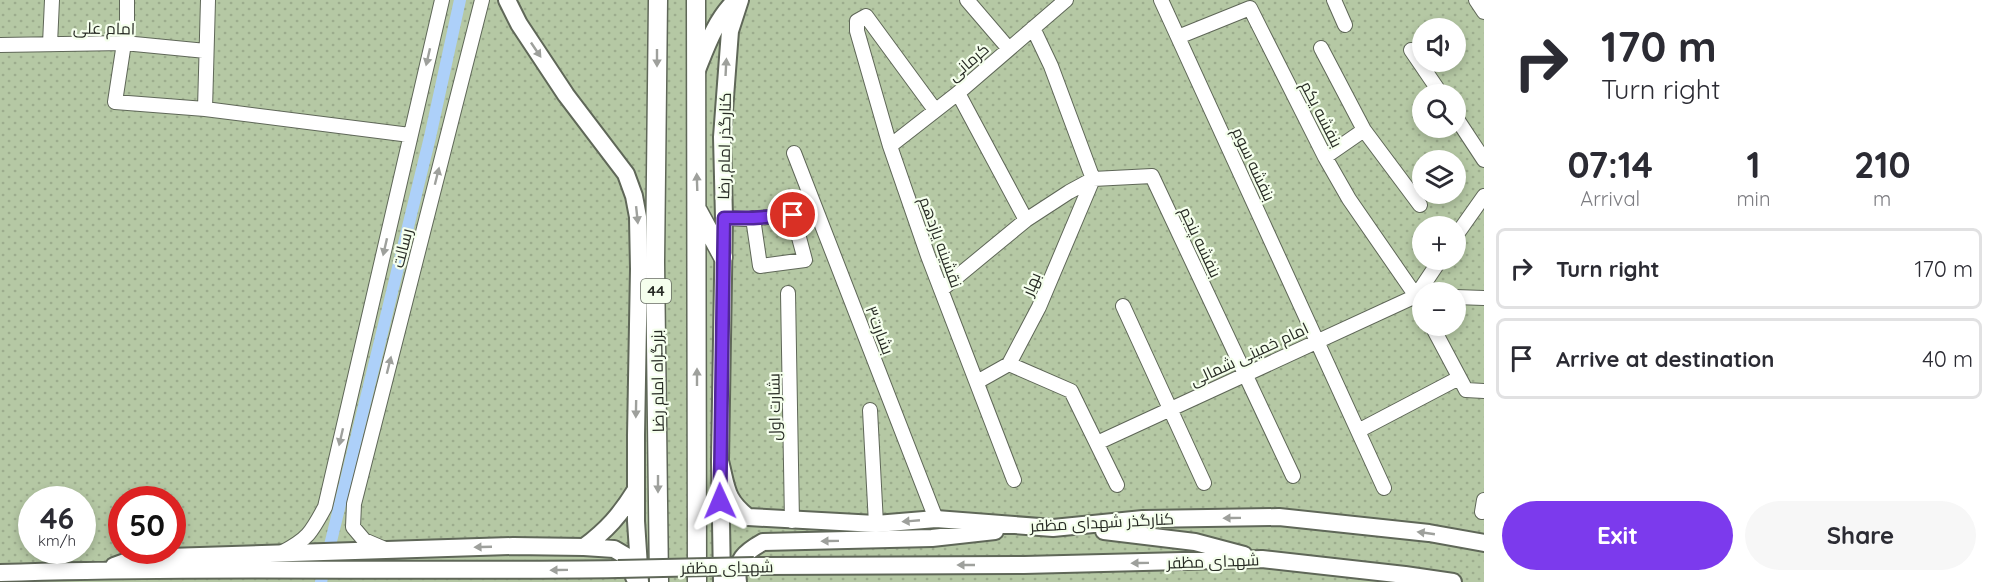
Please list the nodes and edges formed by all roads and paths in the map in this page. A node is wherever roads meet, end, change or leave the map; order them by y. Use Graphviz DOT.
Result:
graph roads {
  1 [pos="52,0"];
  2 [pos="127,0"];
  3 [pos="208,0"];
  4 [pos="442,0"];
  5 [pos="482,0"];
  6 [pos="507,0"];
  7 [pos="657,0"];
  8 [pos="696,0"];
  9 [pos="736,0"];
  10 [pos="741,0"];
  11 [pos="967,0"];
  12 [pos="1066,0"];
  13 [pos="1161,0"];
  14 [pos="1334,0"];
  15 [pos="1476,0"];
  16 [pos="1484,12"];
  17 [pos="1344,25"];
  18 [pos="1033,28"];
  19 [pos="1178,36"];
  20 [pos="126,43"];
  21 [pos="50,44"];
  22 [pos="0,45"];
  23 [pos="1321,48"];
  24 [pos="1009,49"];
  25 [pos="1411,50"];
  26 [pos="206,51"];
  27 [pos="696,71"];
  28 [pos="1434,84"];
  29 [pos="958,93"];
  30 [pos="205,109"];
  31 [pos="935,110"];
  32 [pos="1364,130"];
  33 [pos="1466,133"];
  34 [pos="410,135"];
  35 [pos="890,147"];
  36 [pos="794,153"];
  37 [pos="1325,157"];
  38 [pos="1484,160"];
  39 [pos="1093,179"];
  40 [pos="1484,196"];
  41 [pos="1420,205"];
  42 [pos="698,210"];
  43 [pos="1478,212"];
  44 [pos="724,218"];
  45 [pos="753,218"];
  46 [pos="1026,220"];
  47 [pos="1466,225"];
  48 [pos="723,257"];
  49 [pos="1412,288"];
  50 [pos="941,290"];
  51 [pos="788,293"];
  52 [pos="1466,297"];
  53 [pos="1484,298"];
  54 [pos="1412,302"];
  55 [pos="1123,306"];
  56 [pos="1437,336"];
  57 [pos="1317,341"];
  58 [pos="1009,364"];
  59 [pos="1245,375"];
  60 [pos="977,382"];
  61 [pos="1462,384"];
  62 [pos="1484,391"];
  63 [pos="1170,409"];
  64 [pos="870,410"];
  65 [pos="1358,430"];
  66 [pos="1096,443"];
  67 [pos="720,461"];
  68 [pos="1293,476"];
  69 [pos="1014,480"];
  70 [pos="1204,483"];
  71 [pos="1117,485"];
  72 [pos="637,488"];
  73 [pos="1384,488"];
  74 [pos="936,519"];
  75 [pos="792,521"];
  76 [pos="876,524"];
  77 [pos="1035,527"];
  78 [pos="1053,528"];
  79 [pos="1484,543"];
  80 [pos="584,547"];
  81 [pos="387,550"];
  82 [pos="279,554"];
  83 [pos="1262,559"];
  84 [pos="102,570"];
  85 [pos="0,573"];
  86 [pos="634,582"];
  87 [pos="640,582"];
  88 [pos="659,582"];
  89 [pos="697,582"];
  90 [pos="722,582"];
  91 [pos="738,582"];
  92 [pos="1453,582"];
  1 -- 21 [label="street"];
  2 -- 20 [label="street"];
  3 -- 26 [label="street"];
  4 -- 34 [label="street, رسالت, one-way"];
  81 -- 5 [label="street, رسالت, one-way"];
  6 -- 72 [label="main road, one-way"];
  7 -- 88 [label="highway, بزرگراه امام رضا / 44, one-way"];
  8 -- 27 [label="highway"];
  9 -- 27 [label="main road"];
  44 -- 10 [label="main road, کنارگذر امام رضا, one-way"];
  11 -- 24 [label="street"];
  12 -- 18 [label="street, کرمانی"];
  13 -- 19 [label="street, بنفشه سوم"];
  14 -- 17 [label="street"];
  15 -- 16 [label="street"];
  18 -- 24 [label="street, کرمانی"];
  18 -- 39 [label="street"];
  19 -- 37 [label="street, بنفشه یکم"];
  19 -- 57 [label="street, بنفشه سوم"];
  20 -- 21 [label="street, امام علی"];
  20 -- 26 [label="street, امام علی"];
  20 -- 30 [label="street"];
  21 -- 22 [label="street, امام علی"];
  23 -- 32 [label="street"];
  24 -- 29 [label="street, کرمانی"];
  25 -- 28 [label="street"];
  26 -- 30 [label="street"];
  42 -- 27 [label="highway, one-way"];
  29 -- 31 [label="street, کرمانی"];
  29 -- 46 [label="street"];
  30 -- 34 [label="street"];
  31 -- 35 [label="street, کرمانی"];
  31 -- 35 [label="street, نقشینه یازدهم"];
  32 -- 37 [label="street"];
  32 -- 41 [label="street"];
  33 -- 38 [label="street"];
  34 -- 82 [label="street, رسالت, one-way"];
  35 -- 50 [label="street, نقشینه یازدهم"];
  36 -- 74 [label="street, بشارت۳"];
  37 -- 49 [label="street, بنفشه یکم"];
  39 -- 46 [label="street"];
  39 -- 58 [label="street, بهار"];
  39 -- 59 [label="street, بنفشه پنجم"];
  40 -- 43 [label="street"];
  42 -- 48 [label="highway"];
  89 -- 42 [label="highway, one-way"];
  43 -- 47 [label="street"];
  44 -- 45 [label="street"];
  44 -- 48 [label="main road, کنارگذر امام رضا"];
  45 -- 45 [label="street"];
  46 -- 50 [label="street"];
  48 -- 67 [label="main road, کنارگذر امام رضا"];
  50 -- 60 [label="street, نقشینه یازدهم"];
  51 -- 75 [label="street, بشارت اول"];
  52 -- 53 [label="street"];
  54 -- 57 [label="street, امام خمینی شمالی"];
  55 -- 63 [label="street"];
  56 -- 61 [label="street"];
  57 -- 59 [label="street, امام خمینی شمالی"];
  57 -- 65 [label="street, بنفشه سوم"];
  58 -- 60 [label="street"];
  58 -- 66 [label="street"];
  59 -- 63 [label="street, امام خمینی شمالی"];
  59 -- 68 [label="street"];
  60 -- 69 [label="street, نقشینه یازدهم"];
  61 -- 62 [label="street"];
  61 -- 65 [label="street"];
  63 -- 66 [label="street, امام خمینی شمالی"];
  63 -- 70 [label="street"];
  64 -- 76 [label="street"];
  65 -- 73 [label="street, بنفشه سوم"];
  66 -- 71 [label="street"];
  67 -- 75 [label="main road, کنارگذر شهدای مظفر"];
  67 -- 90 [label="main road, کنارگذر امام رضا"];
  72 -- 80 [label="main road"];
  72 -- 87 [label="main road"];
  74 -- 76 [label="main road, کنارگذر شهدای مظفر, one-way"];
  74 -- 77 [label="main road, کنارگذر شهدای مظفر"];
  75 -- 76 [label="main road, کنارگذر شهدای مظفر"];
  77 -- 78 [label="main road, کنارگذر شهدای مظفر"];
  77 -- 91 [label="main road, one-way"];
  79 -- 78 [label="main road, کنارگذر شهدای مظفر, one-way"];
  78 -- 83 [label="main road"];
  80 -- 81 [label="main road, one-way"];
  80 -- 86 [label="main road"];
  81 -- 82 [label="main road"];
  82 -- 84 [label="main road"];
  83 -- 84 [label="main road, شهدای مظفر, one-way, bridge"];
  83 -- 92 [label="main road, شهدای مظفر"];
  84 -- 85 [label="main road, شهدای مظفر"];
}
